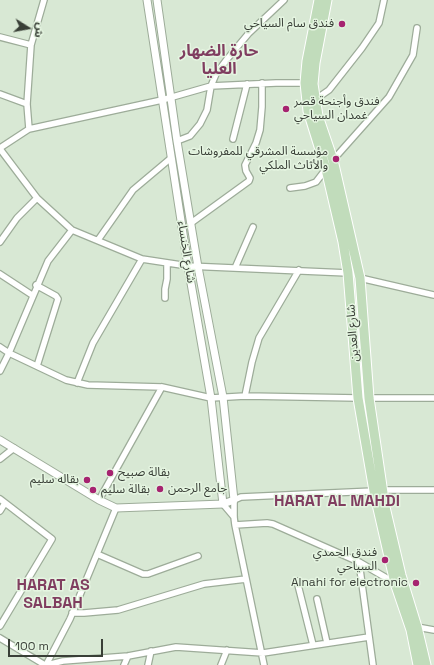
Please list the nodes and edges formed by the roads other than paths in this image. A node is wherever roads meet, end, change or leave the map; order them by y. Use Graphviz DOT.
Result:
graph roads {
  1 [pos="44,0"];
  2 [pos="147,0"];
  3 [pos="157,0"];
  4 [pos="284,0"];
  5 [pos="319,0"];
  6 [pos="327,0"];
  7 [pos="384,0"];
  8 [pos="417,28"];
  9 [pos="0,37"];
  10 [pos="31,45"];
  11 [pos="262,83"];
  12 [pos="305,83"];
  13 [pos="247,84"];
  14 [pos="211,86"];
  15 [pos="0,94"];
  16 [pos="171,98"];
  17 [pos="162,100"];
  18 [pos="316,100"];
  19 [pos="27,104"];
  20 [pos="29,129"];
  21 [pos="234,138"];
  22 [pos="178,141"];
  23 [pos="0,148"];
  24 [pos="171,158"];
  25 [pos="333,160"];
  26 [pos="326,169"];
  27 [pos="290,188"];
  28 [pos="37,198"];
  29 [pos="191,223"];
  30 [pos="253,227"];
  31 [pos="72,230"];
  32 [pos="98,240"];
  33 [pos="0,242"];
  34 [pos="142,260"];
  35 [pos="167,264"];
  36 [pos="188,266"];
  37 [pos="198,267"];
  38 [pos="235,268"];
  39 [pos="299,270"];
  40 [pos="348,273"];
  41 [pos="0,274"];
  42 [pos="360,278"];
  43 [pos="36,285"];
  44 [pos="32,295"];
  45 [pos="434,295"];
  46 [pos="165,298"];
  47 [pos="0,347"];
  48 [pos="9,353"];
  49 [pos="37,366"];
  50 [pos="0,371"];
  51 [pos="77,383"];
  52 [pos="162,387"];
  53 [pos="245,396"];
  54 [pos="223,397"];
  55 [pos="211,398"];
  56 [pos="358,398"];
  57 [pos="369,398"];
  58 [pos="434,398"];
  59 [pos="0,440"];
  60 [pos="14,448"];
  61 [pos="0,459"];
  62 [pos="378,490"];
  63 [pos="434,490"];
  64 [pos="99,500"];
  65 [pos="234,500"];
  66 [pos="2,501"];
  67 [pos="223,504"];
  68 [pos="116,508"];
  69 [pos="0,511"];
  70 [pos="234,517"];
  71 [pos="235,525"];
  72 [pos="97,554"];
  73 [pos="198,556"];
  74 [pos="359,562"];
  75 [pos="246,579"];
  76 [pos="296,581"];
  77 [pos="396,583"];
  78 [pos="317,600"];
  79 [pos="72,613"];
  80 [pos="0,626"];
  81 [pos="414,628"];
  82 [pos="434,630"];
  83 [pos="369,636"];
  84 [pos="0,638"];
  85 [pos="327,643"];
  86 [pos="313,645"];
  87 [pos="226,650"];
  88 [pos="151,651"];
  89 [pos="263,653"];
  90 [pos="128,656"];
  91 [pos="46,665"];
  92 [pos="124,665"];
  93 [pos="148,665"];
  94 [pos="221,665"];
  95 [pos="264,665"];
  96 [pos="373,665"];
  97 [pos="418,665"];
  98 [pos="426,665"];
  1 -- 10 [label="street"];
  2 -- 17 [label="street, شارع الخنساء"];
  3 -- 16 [label="street, شارع الخنساء"];
  4 -- 14 [label="street"];
  5 -- 12 [label="main road, شارع العدين"];
  6 -- 18 [label="main road, شارع العدين"];
  7 -- 18 [label="street"];
  8 -- 25 [label="street"];
  9 -- 10 [label="street"];
  10 -- 19 [label="street"];
  11 -- 12 [label="street"];
  11 -- 13 [label="street"];
  11 -- 29 [label="street"];
  12 -- 26 [label="main road, شارع العدين"];
  13 -- 14 [label="street"];
  13 -- 21 [label="street"];
  14 -- 16 [label="street"];
  14 -- 22 [label="street"];
  15 -- 19 [label="street"];
  16 -- 17 [label="street"];
  16 -- 22 [label="street, شارع الخنساء"];
  17 -- 20 [label="street"];
  17 -- 24 [label="street, شارع الخنساء"];
  18 -- 25 [label="main road, شارع العدين"];
  19 -- 20 [label="street"];
  20 -- 23 [label="street"];
  22 -- 29 [label="street, شارع الخنساء"];
  23 -- 28 [label="street"];
  24 -- 32 [label="street"];
  24 -- 36 [label="street, شارع الخنساء"];
  25 -- 42 [label="main road, شارع العدين"];
  26 -- 27 [label="street"];
  26 -- 40 [label="main road, شارع العدين"];
  28 -- 31 [label="street"];
  28 -- 33 [label="street"];
  29 -- 37 [label="street, شارع الخنساء"];
  30 -- 38 [label="street"];
  31 -- 32 [label="street"];
  31 -- 43 [label="street"];
  32 -- 34 [label="street"];
  34 -- 35 [label="street"];
  34 -- 51 [label="street"];
  35 -- 36 [label="street"];
  35 -- 46 [label="street"];
  36 -- 37 [label="street"];
  36 -- 55 [label="street, شارع الخنساء"];
  37 -- 38 [label="street"];
  37 -- 54 [label="street, شارع الخنساء"];
  38 -- 39 [label="street"];
  39 -- 40 [label="street"];
  39 -- 53 [label="street"];
  40 -- 56 [label="main road, شارع العدين"];
  41 -- 44 [label="street"];
  42 -- 45 [label="street"];
  42 -- 57 [label="main road, شارع العدين"];
  43 -- 44 [label="street"];
  43 -- 49 [label="street"];
  44 -- 48 [label="street"];
  47 -- 48 [label="street"];
  48 -- 49 [label="street"];
  48 -- 50 [label="street"];
  49 -- 51 [label="street"];
  51 -- 52 [label="street"];
  52 -- 55 [label="street"];
  52 -- 64 [label="street"];
  53 -- 54 [label="street"];
  53 -- 56 [label="street"];
  54 -- 55 [label="street"];
  54 -- 65 [label="street, شارع الخنساء"];
  55 -- 67 [label="street, شارع الخنساء"];
  56 -- 57 [label="street"];
  56 -- 62 [label="main road, شارع العدين"];
  57 -- 58 [label="street"];
  57 -- 62 [label="main road, شارع العدين"];
  59 -- 60 [label="street"];
  60 -- 61 [label="street"];
  60 -- 64 [label="street"];
  62 -- 63 [label="street"];
  62 -- 65 [label="street"];
  62 -- 77 [label="main road, شارع العدين"];
  62 -- 81 [label="main road, شارع العدين"];
  64 -- 68 [label="street"];
  65 -- 67 [label="street"];
  65 -- 70 [label="street"];
  66 -- 69 [label="street"];
  66 -- 80 [label="street"];
  67 -- 68 [label="street"];
  67 -- 70 [label="street"];
  68 -- 72 [label="street"];
  70 -- 71 [label="street"];
  71 -- 74 [label="street"];
  71 -- 75 [label="street"];
  72 -- 73 [label="street"];
  72 -- 79 [label="street"];
  74 -- 77 [label="street"];
  74 -- 83 [label="street"];
  75 -- 79 [label="street"];
  75 -- 89 [label="street"];
  76 -- 86 [label="street"];
  77 -- 81 [label="main road, شارع العدين"];
  78 -- 85 [label="street"];
  79 -- 91 [label="street"];
  81 -- 82 [label="street"];
  81 -- 97 [label="main road, شارع العدين"];
  81 -- 98 [label="main road, شارع العدين"];
  83 -- 85 [label="street"];
  83 -- 96 [label="street"];
  84 -- 91 [label="street"];
  85 -- 86 [label="street"];
  86 -- 89 [label="street"];
  87 -- 88 [label="street"];
  87 -- 89 [label="street"];
  87 -- 94 [label="street"];
  88 -- 90 [label="street"];
  88 -- 93 [label="street"];
  89 -- 95 [label="street"];
  90 -- 91 [label="street"];
  90 -- 92 [label="street"];
}
